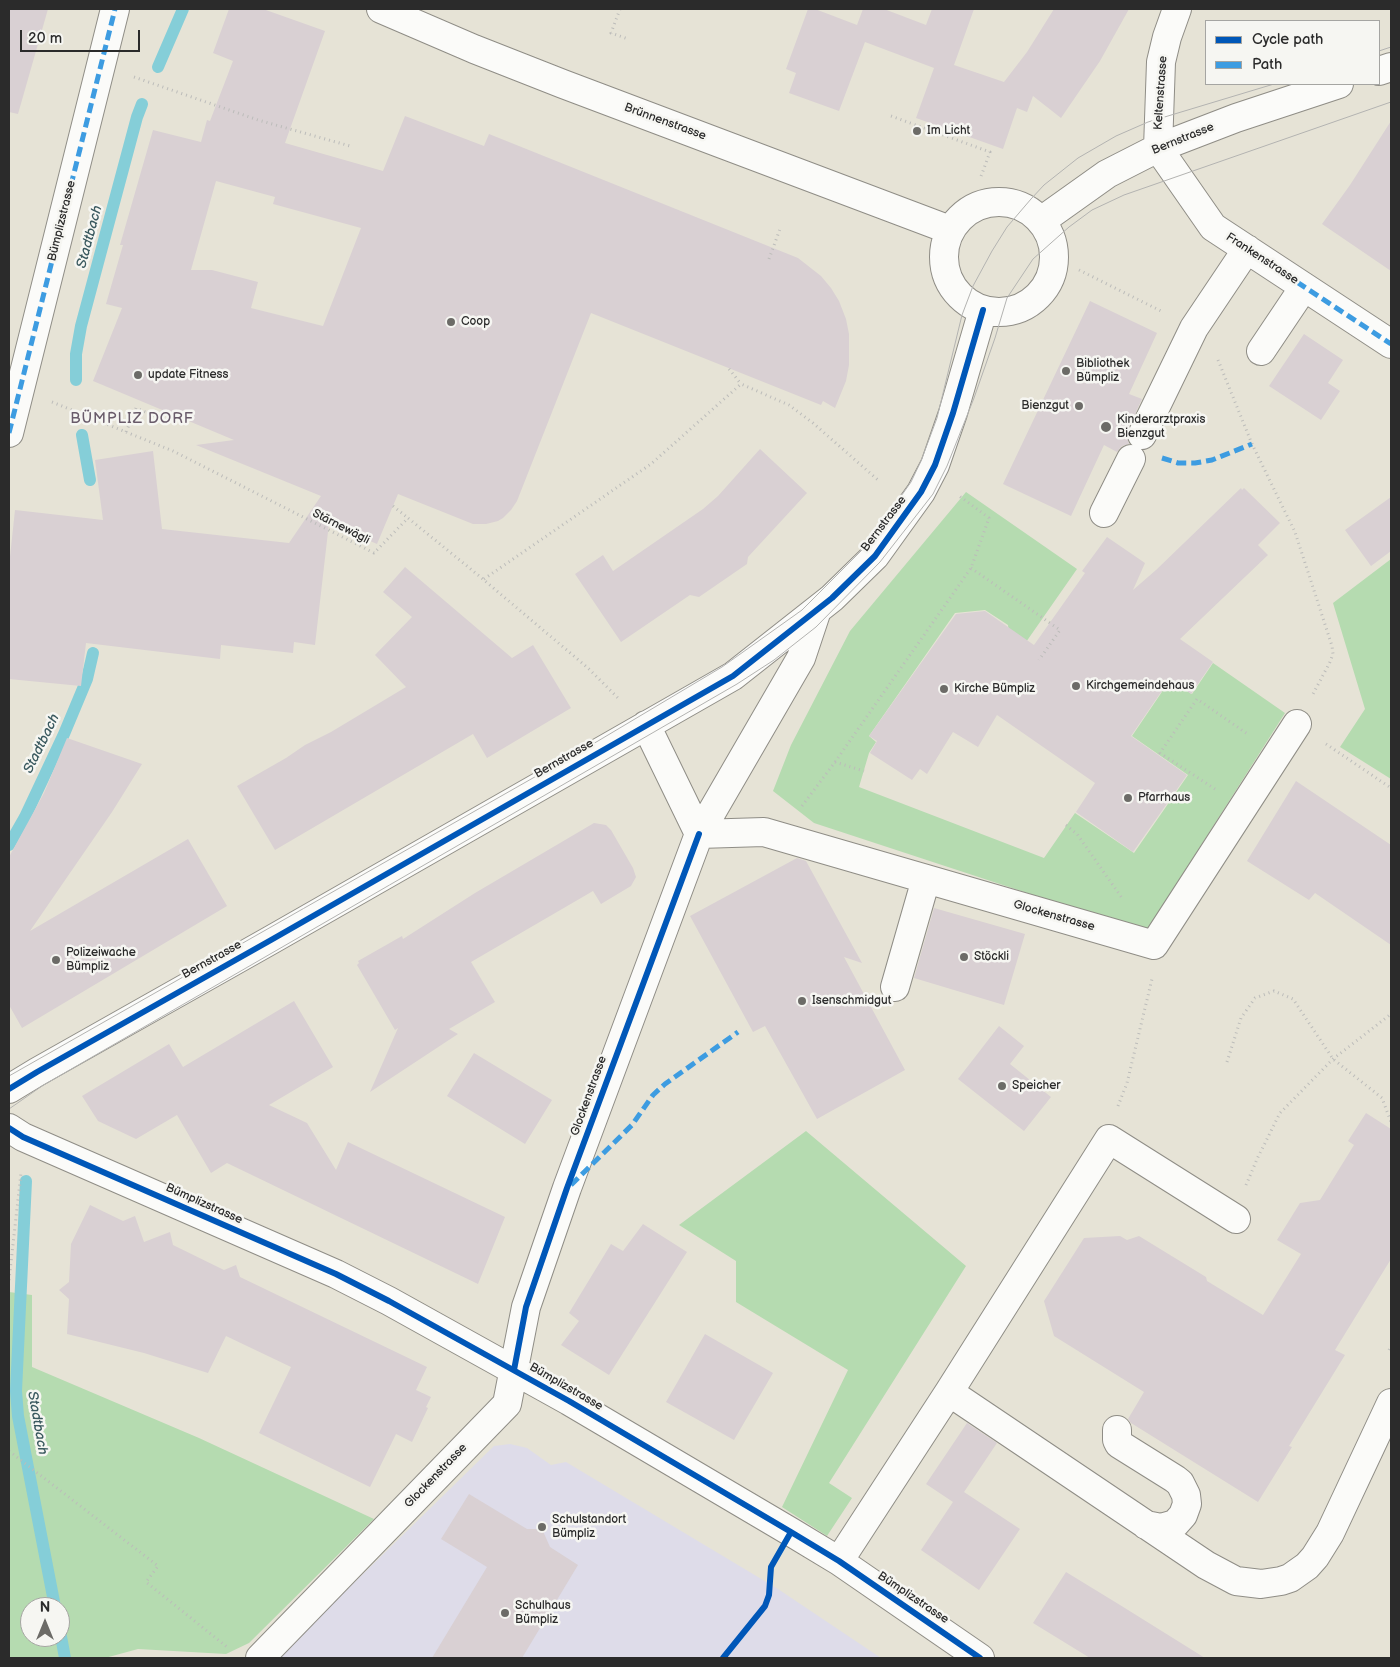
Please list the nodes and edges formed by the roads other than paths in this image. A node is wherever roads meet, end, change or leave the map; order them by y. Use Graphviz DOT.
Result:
graph roads {
  1 [pos="115,9"];
  2 [pos="384,9"];
  3 [pos="1177,9"];
  4 [pos="1336,85"];
  5 [pos="1158,148"];
  6 [pos="1041,221"];
  7 [pos="950,230"];
  8 [pos="1247,249"];
  9 [pos="1304,287"];
  10 [pos="984,310"];
  11 [pos="1391,344"];
  12 [pos="1261,351"];
  13 [pos="9,433"];
  14 [pos="1142,435"];
  15 [pos="1131,459"];
  16 [pos="1104,513"];
  17 [pos="817,610"];
  18 [pos="1297,724"];
  19 [pos="646,725"];
  20 [pos="699,834"];
  21 [pos="926,879"];
  22 [pos="895,987"];
  23 [pos="9,1090"];
  24 [pos="9,1128"];
  25 [pos="1236,1219"];
  26 [pos="514,1370"];
  27 [pos="949,1392"];
  28 [pos="1391,1404"];
  29 [pos="1117,1430"];
  30 [pos="1146,1525"];
  31 [pos="839,1562"];
  32 [pos="247,1655"];
  33 [pos="980,1658"];
  1 -- 13 [label="street, Bümplizstrasse"];
  2 -- 7 [label="street, Brünnenstrasse"];
  3 -- 5 [label="street, Keltenstrasse"];
  4 -- 5 [label="street, Bernstrasse"];
  5 -- 6 [label="street, Bernstrasse"];
  5 -- 8 [label="street, Frankenstrasse"];
  6 -- 7 [label="street"];
  6 -- 10 [label="street"];
  7 -- 10 [label="street"];
  8 -- 9 [label="street, Frankenstrasse"];
  8 -- 14 [label="street"];
  9 -- 11 [label="street, Frankenstrasse"];
  9 -- 12 [label="street"];
  10 -- 17 [label="street, Bernstrasse"];
  15 -- 16 [label="street"];
  17 -- 19 [label="street, Bernstrasse"];
  17 -- 20 [label="street, Glockenstrasse"];
  18 -- 21 [label="street, Glockenstrasse"];
  19 -- 20 [label="street"];
  19 -- 23 [label="street, Bernstrasse"];
  20 -- 21 [label="street, Glockenstrasse"];
  20 -- 26 [label="street, Glockenstrasse"];
  21 -- 22 [label="street"];
  24 -- 26 [label="street, Bümplizstrasse"];
  25 -- 27 [label="street"];
  26 -- 31 [label="street, Bümplizstrasse"];
  26 -- 32 [label="street, Glockenstrasse"];
  27 -- 30 [label="street"];
  27 -- 31 [label="street"];
  28 -- 30 [label="street"];
  29 -- 30 [label="street"];
  31 -- 33 [label="street, Bümplizstrasse"];
}
